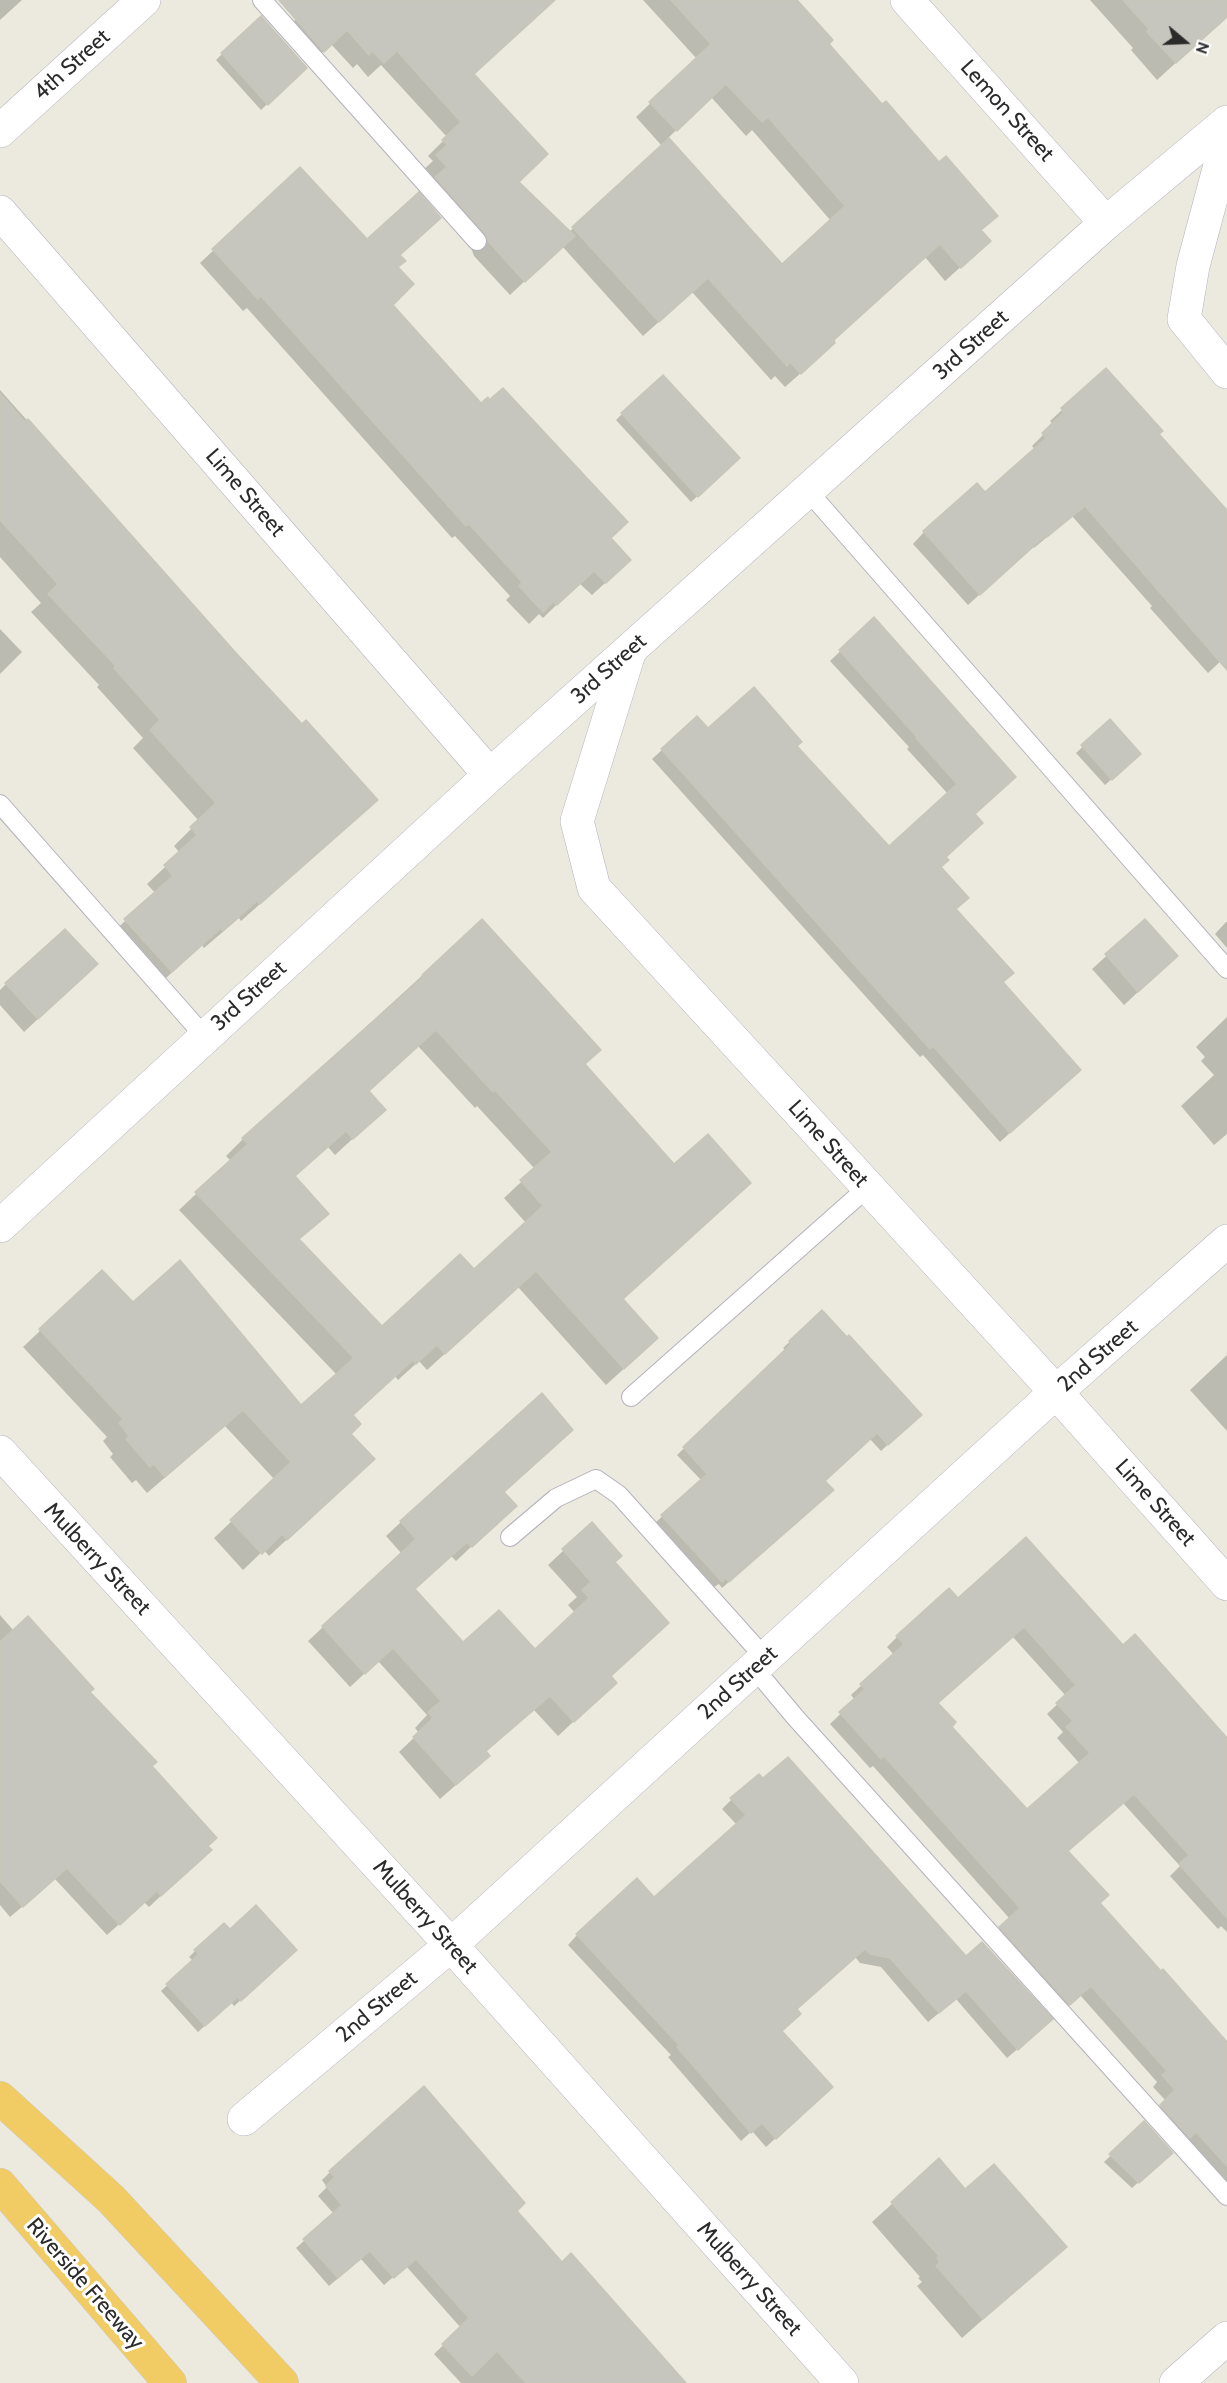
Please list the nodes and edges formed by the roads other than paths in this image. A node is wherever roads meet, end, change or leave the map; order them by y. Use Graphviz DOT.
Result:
graph roads {
  1 [pos="144,0"];
  2 [pos="262,0"];
  3 [pos="907,0"];
  4 [pos="1227,122"];
  5 [pos="0,131"];
  6 [pos="1227,139"];
  7 [pos="0,212"];
  8 [pos="1106,223"];
  9 [pos="477,241"];
  10 [pos="1227,372"];
  11 [pos="808,491"];
  12 [pos="630,650"];
  13 [pos="490,775"];
  14 [pos="0,804"];
  15 [pos="1227,969"];
  16 [pos="205,1037"];
  17 [pos="868,1187"];
  18 [pos="0,1226"];
  19 [pos="1227,1241"];
  20 [pos="1056,1392"];
  21 [pos="631,1397"];
  22 [pos="2,1454"];
  23 [pos="510,1537"];
  24 [pos="1227,1584"];
  25 [pos="759,1663"];
  26 [pos="451,1945"];
  27 [pos="0,2098"];
  28 [pos="244,2119"];
  29 [pos="0,2185"];
  30 [pos="1227,2196"];
  31 [pos="1227,2338"];
  32 [pos="170,2383"];
  33 [pos="282,2383"];
  34 [pos="842,2383"];
  35 [pos="1176,2383"];
  1 -- 5 [label="street, 4th Street"];
  2 -- 9 [label="lane"];
  3 -- 8 [label="street, Lemon Street"];
  4 -- 8 [label="street, 3rd Street"];
  6 -- 10 [label="street"];
  7 -- 13 [label="street, Lime Street"];
  8 -- 11 [label="street, 3rd Street"];
  11 -- 12 [label="street, 3rd Street"];
  11 -- 15 [label="lane"];
  12 -- 13 [label="street, 3rd Street"];
  12 -- 17 [label="street, Lime Street"];
  13 -- 16 [label="street, 3rd Street"];
  14 -- 16 [label="lane"];
  16 -- 18 [label="street, 3rd Street"];
  17 -- 20 [label="street, Lime Street"];
  17 -- 21 [label="lane"];
  19 -- 20 [label="street, 2nd Street"];
  20 -- 24 [label="street, Lime Street"];
  20 -- 25 [label="street, 2nd Street"];
  22 -- 26 [label="street, Mulberry Street"];
  23 -- 25 [label="lane"];
  25 -- 26 [label="street, 2nd Street"];
  25 -- 30 [label="lane"];
  26 -- 28 [label="street, 2nd Street"];
  26 -- 34 [label="street, Mulberry Street"];
  27 -- 33 [label="highway"];
  29 -- 32 [label="highway, Riverside Freeway"];
  31 -- 35 [label="street"];
}
